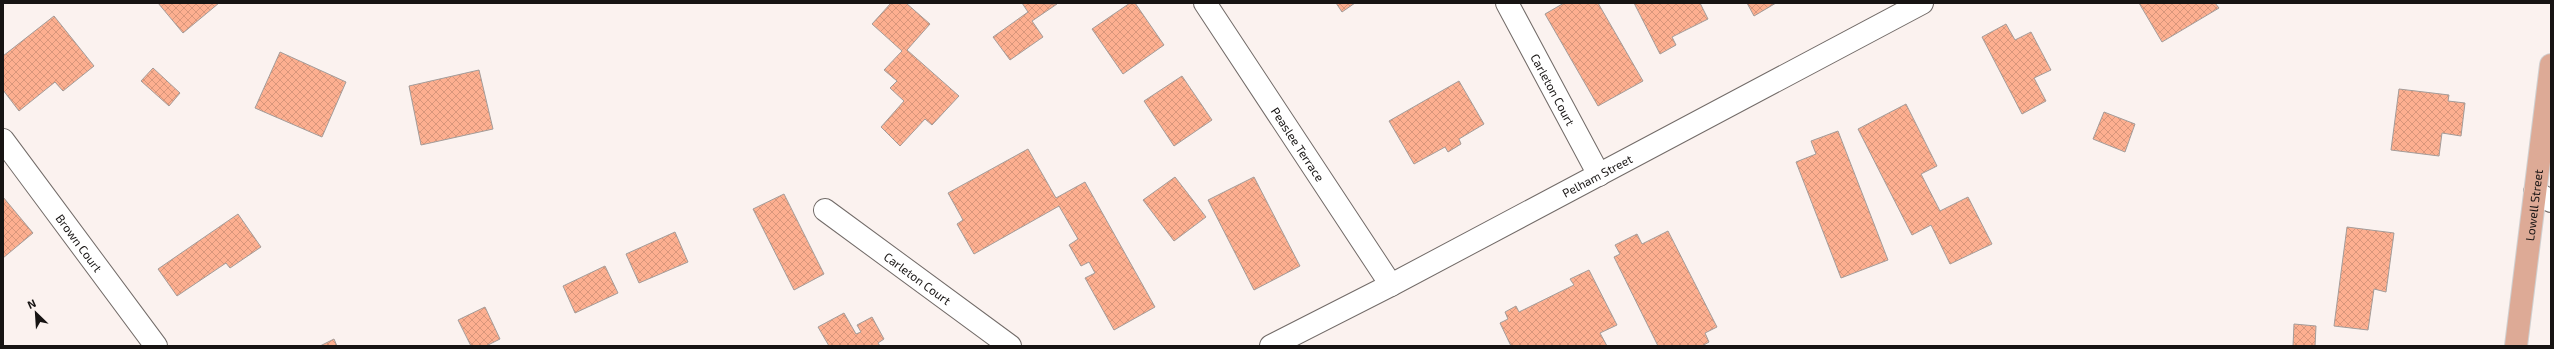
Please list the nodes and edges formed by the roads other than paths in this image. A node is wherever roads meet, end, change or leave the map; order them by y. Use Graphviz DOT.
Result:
graph roads {
  1 [pos="1205,3"];
  2 [pos="1507,3"];
  3 [pos="1922,3"];
  4 [pos="2551,65"];
  5 [pos="3,140"];
  6 [pos="1599,175"];
  7 [pos="2543,197"];
  8 [pos="825,210"];
  9 [pos="1391,285"];
  10 [pos="156,346"];
  11 [pos="1010,346"];
  12 [pos="1271,346"];
  13 [pos="2516,346"];
  1 -- 9 [label="street, Peaslee Terrace"];
  2 -- 6 [label="street, Carleton Court"];
  3 -- 6 [label="street, Pelham Street"];
  4 -- 7 [label="main road, Lowell Street"];
  5 -- 10 [label="street, Brown Court"];
  6 -- 9 [label="street, Pelham Street"];
  7 -- 13 [label="main road, Lowell Street"];
  8 -- 11 [label="street, Carleton Court"];
  9 -- 12 [label="street, Pelham Street"];
}
